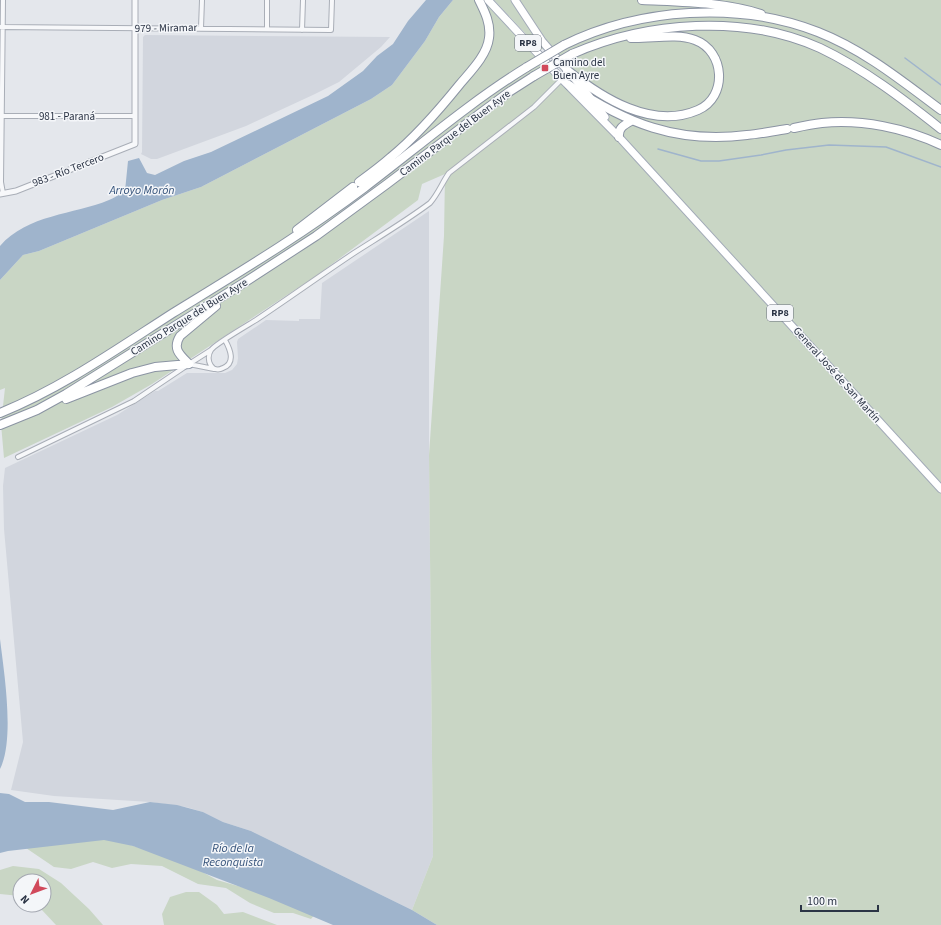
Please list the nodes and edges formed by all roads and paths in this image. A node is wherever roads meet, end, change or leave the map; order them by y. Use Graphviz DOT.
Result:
graph roads {
  1 [pos="3,0"];
  2 [pos="134,0"];
  3 [pos="202,0"];
  4 [pos="267,0"];
  5 [pos="303,0"];
  6 [pos="332,0"];
  7 [pos="479,0"];
  8 [pos="488,0"];
  9 [pos="515,0"];
  10 [pos="642,0"];
  11 [pos="791,23"];
  12 [pos="1,27"];
  13 [pos="201,28"];
  14 [pos="135,29"];
  15 [pos="267,29"];
  16 [pos="302,30"];
  17 [pos="620,38"];
  18 [pos="567,70"];
  19 [pos="562,79"];
  20 [pos="569,85"];
  21 [pos="594,102"];
  22 [pos="941,110"];
  23 [pos="1,116"];
  24 [pos="134,116"];
  25 [pos="631,121"];
  26 [pos="941,129"];
  27 [pos="619,137"];
  28 [pos="941,145"];
  29 [pos="2,193"];
  30 [pos="247,267"];
  31 [pos="242,284"];
  32 [pos="225,340"];
  33 [pos="212,349"];
  34 [pos="189,364"];
  35 [pos="215,369"];
  36 [pos="38,410"];
  37 [pos="1,412"];
  38 [pos="1,425"];
  39 [pos="18,458"];
  40 [pos="941,489"];
  1 -- 12 [label="street"];
  2 -- 14 [label="street"];
  3 -- 13 [label="street"];
  4 -- 15 [label="street"];
  5 -- 16 [label="street"];
  6 -- 16 [label="street, 979 - Miramar"];
  7 -- 30 [label="highway"];
  8 -- 19 [label="main road, General José de San Martín / RP8"];
  9 -- 18 [label="main road, General José de San Martín / RP8"];
  10 -- 11 [label="highway"];
  11 -- 22 [label="highway, Camino Parque del Buen Ayre"];
  11 -- 30 [label="highway, Camino Parque del Buen Ayre, bridge"];
  12 -- 14 [label="street, 979 - Miramar"];
  12 -- 23 [label="street"];
  13 -- 14 [label="street, 979 - Miramar"];
  13 -- 15 [label="street, 979 - Miramar"];
  14 -- 24 [label="street"];
  15 -- 16 [label="street, 979 - Miramar"];
  17 -- 18 [label="highway"];
  17 -- 26 [label="highway, Camino Parque del Buen Ayre"];
  17 -- 31 [label="highway, Camino Parque del Buen Ayre, bridge"];
  18 -- 21 [label="main road, General José de San Martín / RP8"];
  19 -- 20 [label="main road, General José de San Martín / RP8"];
  19 -- 32 [label="street"];
  20 -- 21 [label="highway"];
  20 -- 27 [label="main road, General José de San Martín / RP8"];
  21 -- 25 [label="highway"];
  21 -- 27 [label="main road, General José de San Martín / RP8"];
  23 -- 24 [label="street, 981 - Paraná"];
  23 -- 29 [label="street"];
  24 -- 29 [label="street, 983 - Río Tercero"];
  25 -- 27 [label="highway"];
  25 -- 28 [label="highway"];
  27 -- 40 [label="main road, General José de San Martín / RP8"];
  30 -- 37 [label="highway, Camino Parque del Buen Ayre"];
  31 -- 34 [label="highway"];
  31 -- 36 [label="highway, Camino Parque del Buen Ayre"];
  32 -- 33 [label="street"];
  32 -- 35 [label="street"];
  33 -- 34 [label="street"];
  33 -- 35 [label="street"];
  34 -- 35 [label="street"];
  34 -- 36 [label="highway"];
  34 -- 39 [label="street"];
  36 -- 38 [label="highway, Camino Parque del Buen Ayre"];
}
